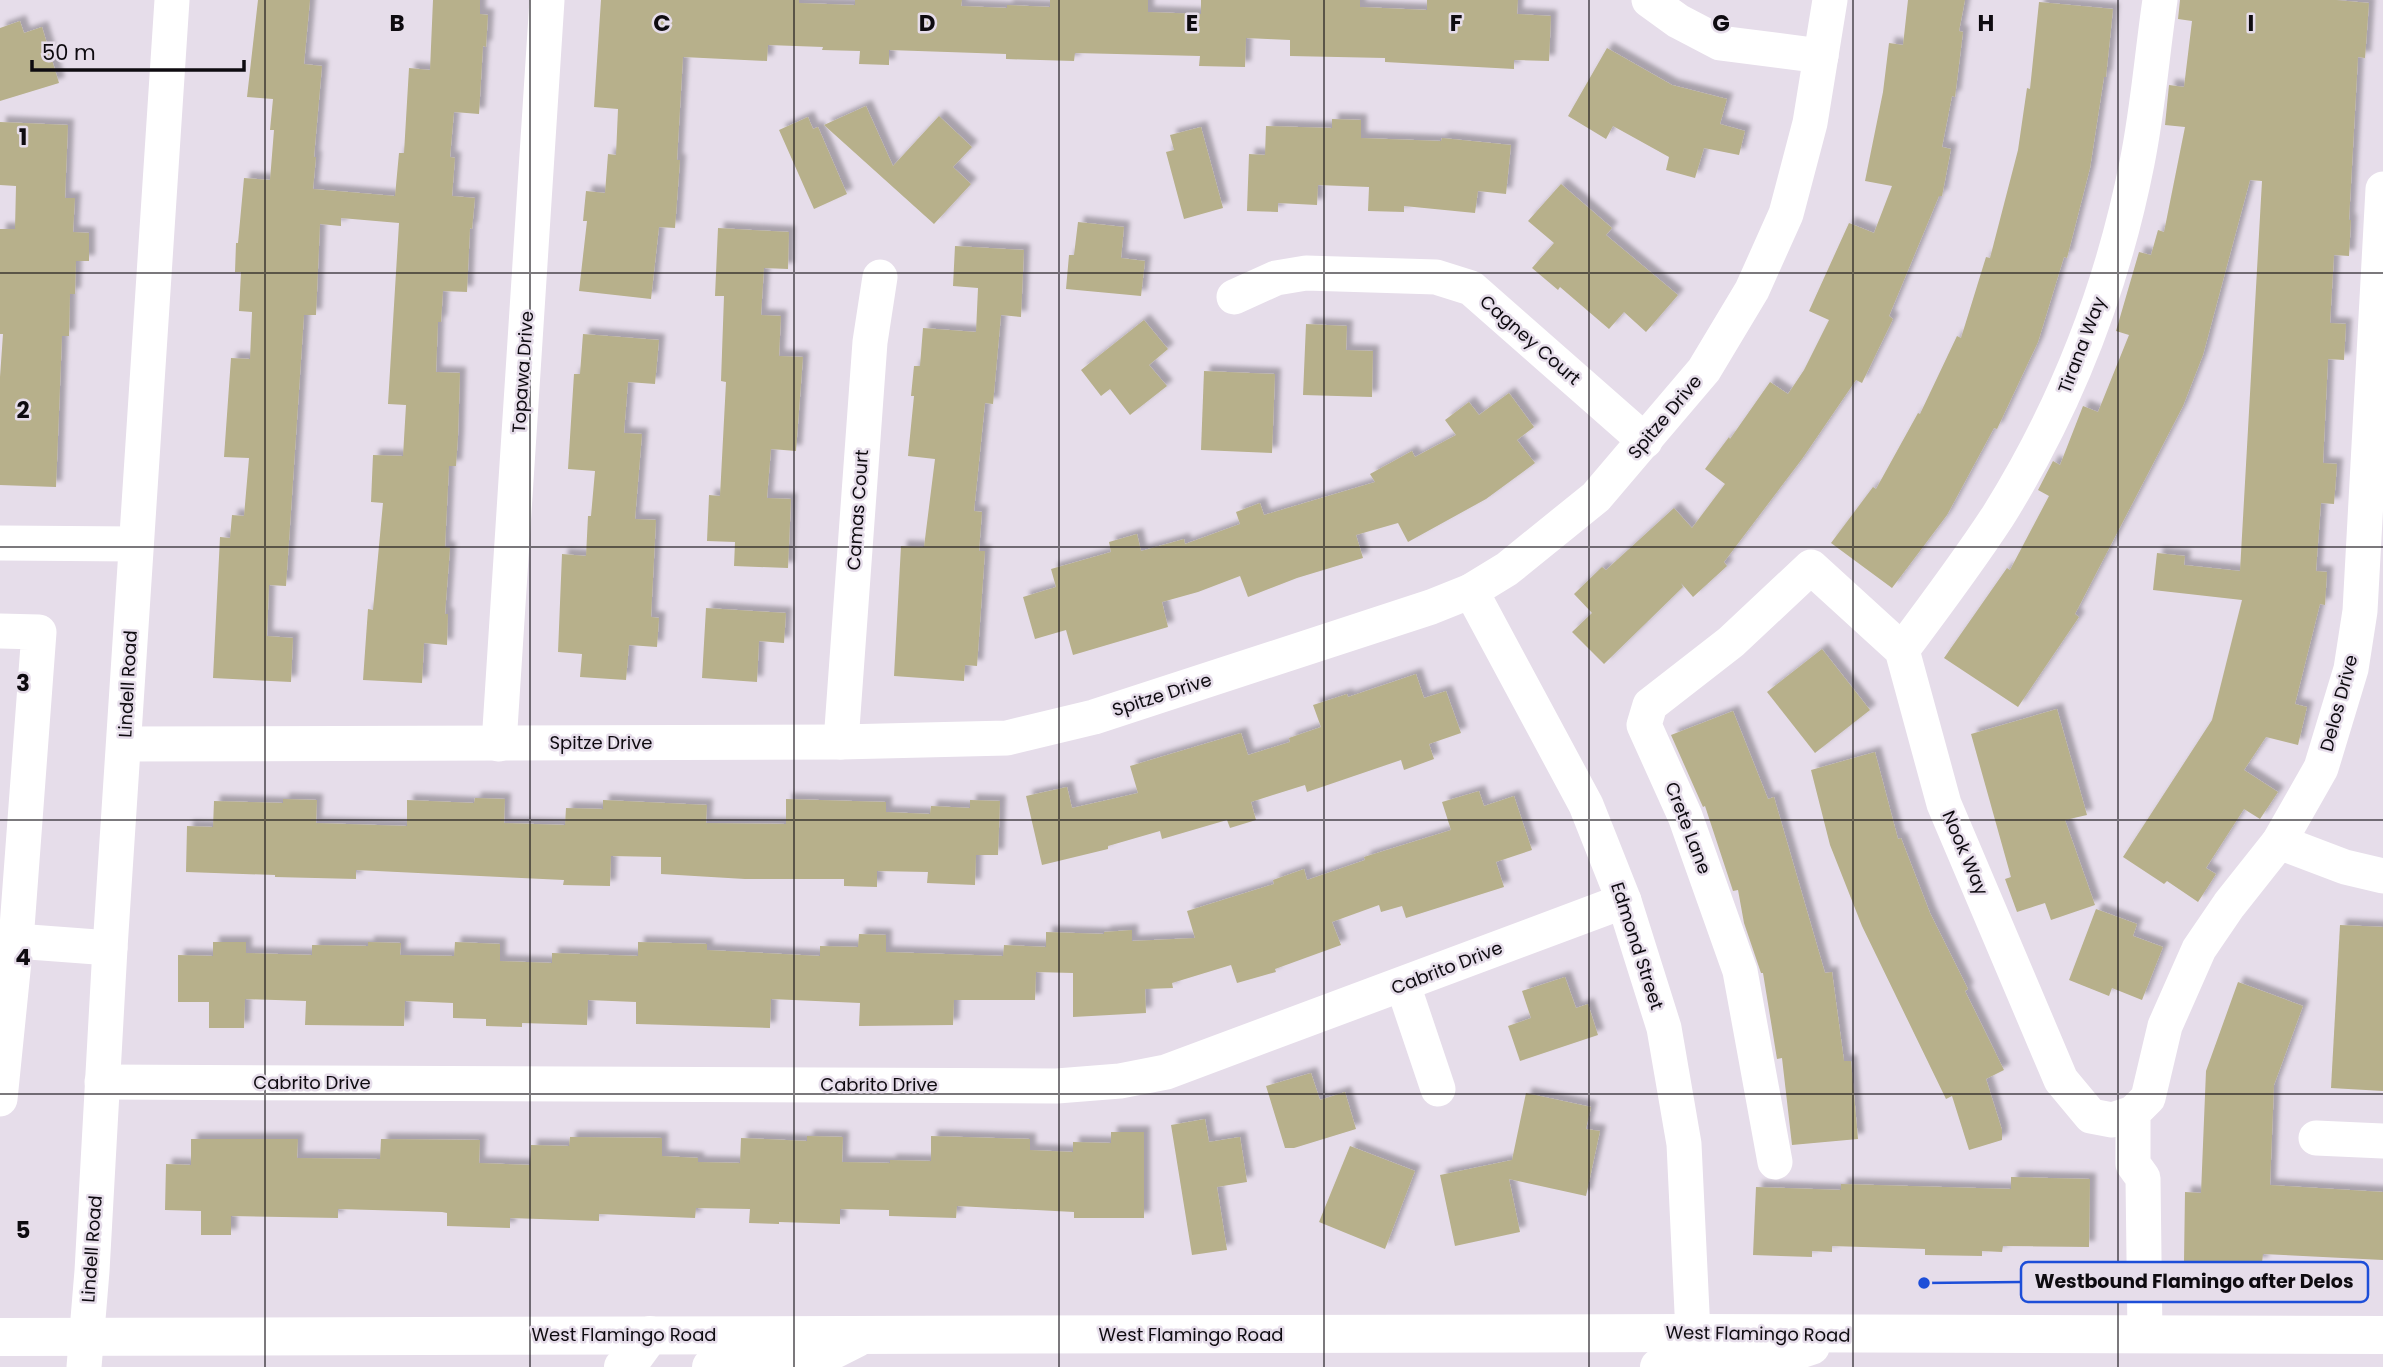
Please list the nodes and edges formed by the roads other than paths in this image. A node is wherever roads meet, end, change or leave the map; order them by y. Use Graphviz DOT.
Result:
graph roads {
  1 [pos="172,0"];
  2 [pos="547,0"];
  3 [pos="1648,0"];
  4 [pos="1830,0"];
  5 [pos="2160,0"];
  6 [pos="1821,56"];
  7 [pos="2383,189"];
  8 [pos="880,278"];
  9 [pos="1234,297"];
  10 [pos="1645,441"];
  11 [pos="0,543"];
  12 [pos="136,544"];
  13 [pos="1471,591"];
  14 [pos="0,631"];
  15 [pos="1902,650"];
  16 [pos="841,743"];
  17 [pos="124,744"];
  18 [pos="499,744"];
  19 [pos="2279,842"];
  20 [pos="2383,876"];
  21 [pos="1624,901"];
  22 [pos="16,941"];
  23 [pos="110,948"];
  24 [pos="1403,985"];
  25 [pos="102,1082"];
  26 [pos="1438,1089"];
  27 [pos="0,1099"];
  28 [pos="2133,1113"];
  29 [pos="2316,1138"];
  30 [pos="2383,1141"];
  31 [pos="1775,1162"];
  32 [pos="650,1335"];
  33 [pos="862,1335"];
  34 [pos="2134,1335"];
  35 [pos="2383,1335"];
  36 [pos="0,1337"];
  37 [pos="1700,1350"];
  38 [pos="85,1351"];
  39 [pos="623,1367"];
  40 [pos="710,1367"];
  41 [pos="1659,1367"];
  1 -- 12 [label="street, Lindell Road"];
  2 -- 18 [label="street, Topawa Drive"];
  3 -- 6 [label="street"];
  4 -- 6 [label="street, Spitze Drive"];
  5 -- 15 [label="street, Tirana Way"];
  6 -- 10 [label="street, Spitze Drive"];
  7 -- 19 [label="street, Delos Drive"];
  8 -- 16 [label="street, Camas Court"];
  9 -- 10 [label="street, Cagney Court"];
  10 -- 13 [label="street, Spitze Drive"];
  11 -- 12 [label="street"];
  12 -- 17 [label="street, Lindell Road"];
  13 -- 16 [label="street, Spitze Drive"];
  13 -- 21 [label="street, Edmond Street"];
  14 -- 22 [label="street"];
  15 -- 28 [label="street, Nook Way"];
  15 -- 31 [label="street, Crete Lane"];
  16 -- 18 [label="street, Spitze Drive"];
  17 -- 18 [label="street, Spitze Drive"];
  17 -- 23 [label="street, Lindell Road"];
  19 -- 20 [label="street"];
  19 -- 28 [label="street, Delos Drive"];
  21 -- 24 [label="street, Cabrito Drive"];
  21 -- 37 [label="street, Edmond Street"];
  22 -- 23 [label="street"];
  22 -- 27 [label="street"];
  23 -- 25 [label="street, Lindell Road"];
  24 -- 25 [label="street, Cabrito Drive"];
  24 -- 26 [label="street"];
  25 -- 38 [label="street, Lindell Road"];
  28 -- 34 [label="street"];
  29 -- 30 [label="street"];
  32 -- 33 [label="main road, West Flamingo Road"];
  32 -- 38 [label="main road, West Flamingo Road"];
  32 -- 39 [label="main road"];
  33 -- 37 [label="main road, West Flamingo Road"];
  33 -- 40 [label="main road"];
  34 -- 35 [label="main road, West Flamingo Road"];
  34 -- 37 [label="main road, West Flamingo Road"];
  36 -- 38 [label="main road, West Flamingo Road"];
  37 -- 41 [label="main road"];
}
